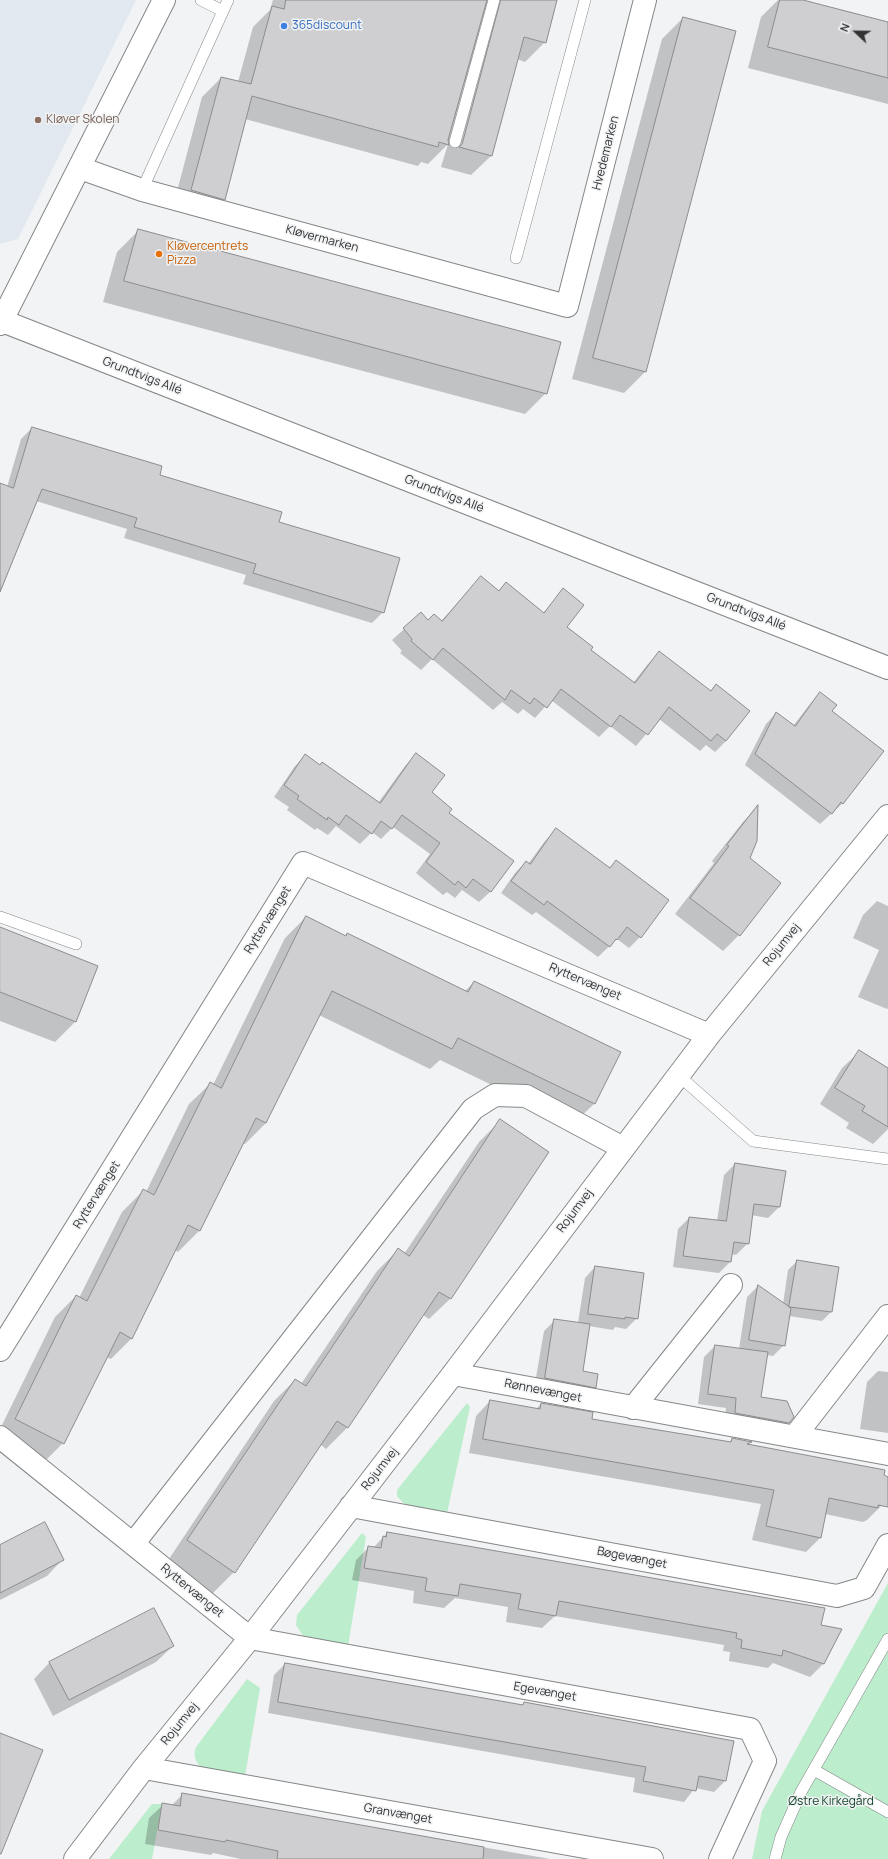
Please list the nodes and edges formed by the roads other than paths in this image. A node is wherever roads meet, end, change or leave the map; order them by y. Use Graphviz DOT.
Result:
graph roads {
  1 [pos="164,0"];
  2 [pos="201,0"];
  3 [pos="228,0"];
  4 [pos="494,0"];
  5 [pos="585,0"];
  6 [pos="645,0"];
  7 [pos="223,11"];
  8 [pos="455,142"];
  9 [pos="80,168"];
  10 [pos="142,190"];
  11 [pos="516,258"];
  12 [pos="567,306"];
  13 [pos="1,321"];
  14 [pos="888,668"];
  15 [pos="888,816"];
  16 [pos="0,917"];
  17 [pos="76,944"];
  18 [pos="709,1035"];
  19 [pos="678,1075"];
  20 [pos="622,1148"];
  21 [pos="888,1159"];
  22 [pos="731,1285"];
  23 [pos="888,1316"];
  24 [pos="0,1350"];
  25 [pos="453,1374"];
  26 [pos="633,1408"];
  27 [pos="795,1436"];
  28 [pos="0,1437"];
  29 [pos="888,1454"];
  30 [pos="351,1506"];
  31 [pos="133,1544"];
  32 [pos="888,1545"];
  33 [pos="250,1638"];
  34 [pos="888,1639"];
  35 [pos="144,1768"];
  36 [pos="814,1770"];
  37 [pos="888,1812"];
  38 [pos="75,1859"];
  39 [pos="652,1859"];
  40 [pos="720,1859"];
  41 [pos="775,1859"];
  1 -- 9 [label="street"];
  2 -- 7 [label="lane"];
  3 -- 7 [label="lane"];
  4 -- 8 [label="lane"];
  5 -- 11 [label="lane"];
  6 -- 12 [label="street, Hvedemarken"];
  7 -- 10 [label="lane"];
  9 -- 10 [label="street, Kløvermarken"];
  9 -- 13 [label="street"];
  10 -- 12 [label="street, Kløvermarken"];
  13 -- 14 [label="street, Grundtvigs Allé"];
  15 -- 18 [label="street, Rojumvej"];
  16 -- 17 [label="lane"];
  18 -- 19 [label="street, Rojumvej"];
  18 -- 24 [label="street, Ryttervænget"];
  19 -- 20 [label="street, Rojumvej"];
  19 -- 21 [label="lane"];
  20 -- 25 [label="street, Rojumvej"];
  20 -- 31 [label="street"];
  22 -- 26 [label="street"];
  23 -- 27 [label="street"];
  25 -- 26 [label="street, Rønnevænget"];
  25 -- 30 [label="street, Rojumvej"];
  26 -- 27 [label="street, Rønnevænget"];
  27 -- 29 [label="street, Rønnevænget"];
  28 -- 31 [label="street, Ryttervænget"];
  30 -- 32 [label="street, Bøgevænget"];
  30 -- 33 [label="street, Rojumvej"];
  31 -- 33 [label="street, Ryttervænget"];
  33 -- 35 [label="street, Rojumvej"];
  33 -- 40 [label="street, Egevænget"];
  34 -- 36 [label="lane"];
  35 -- 38 [label="street, Rojumvej"];
  35 -- 39 [label="street, Granvænget"];
  36 -- 37 [label="lane"];
  36 -- 41 [label="lane"];
}
